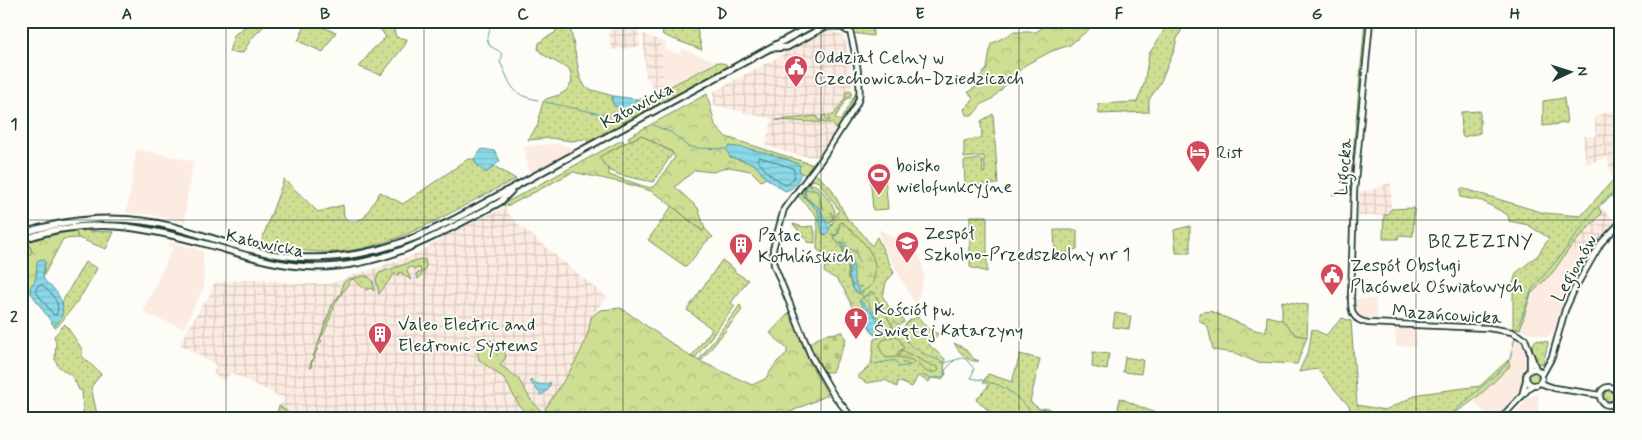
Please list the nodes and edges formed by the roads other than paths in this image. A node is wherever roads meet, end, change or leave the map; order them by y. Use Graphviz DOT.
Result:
graph roads {
  1 [pos="820,21"];
  2 [pos="835,21"];
  3 [pos="845,21"];
  4 [pos="1370,21"];
  5 [pos="825,26"];
  6 [pos="846,29"];
  7 [pos="851,38"];
  8 [pos="770,49"];
  9 [pos="517,186"];
  10 [pos="1621,222"];
  11 [pos="21,234"];
  12 [pos="21,240"];
  13 [pos="1352,315"];
  14 [pos="1530,352"];
  15 [pos="1551,361"];
  16 [pos="1537,369"];
  17 [pos="1530,370"];
  18 [pos="1542,376"];
  19 [pos="1526,380"];
  20 [pos="1540,383"];
  21 [pos="1532,385"];
  22 [pos="1558,388"];
  23 [pos="1600,395"];
  24 [pos="1522,397"];
  25 [pos="1620,397"];
  26 [pos="853,419"];
  27 [pos="1500,419"];
  1 -- 8 [label="main road, Katowicka"];
  2 -- 5 [label="main road, Katowicka"];
  3 -- 6 [label="street"];
  3 -- 7 [label="street"];
  4 -- 13 [label="street, Ligocka"];
  5 -- 6 [label="main road"];
  5 -- 8 [label="main road, Katowicka"];
  6 -- 7 [label="street"];
  7 -- 26 [label="street"];
  8 -- 9 [label="main road, Katowicka"];
  9 -- 11 [label="main road, Katowicka"];
  9 -- 12 [label="main road, Katowicka"];
  10 -- 15 [label="street, Legionów"];
  13 -- 14 [label="street, Mazańcowicka"];
  14 -- 16 [label="street, Mazańcowicka"];
  14 -- 17 [label="street"];
  15 -- 16 [label="street"];
  15 -- 18 [label="street, Legionów"];
  16 -- 17 [label="street"];
  16 -- 18 [label="street"];
  17 -- 19 [label="street"];
  18 -- 20 [label="street"];
  18 -- 22 [label="street"];
  19 -- 21 [label="street"];
  19 -- 24 [label="street"];
  20 -- 21 [label="street"];
  20 -- 22 [label="street"];
  21 -- 24 [label="street"];
  22 -- 23 [label="street"];
  23 -- 25 [label="street"];
  23 -- 25 [label="street"];
  24 -- 27 [label="street"];
}
